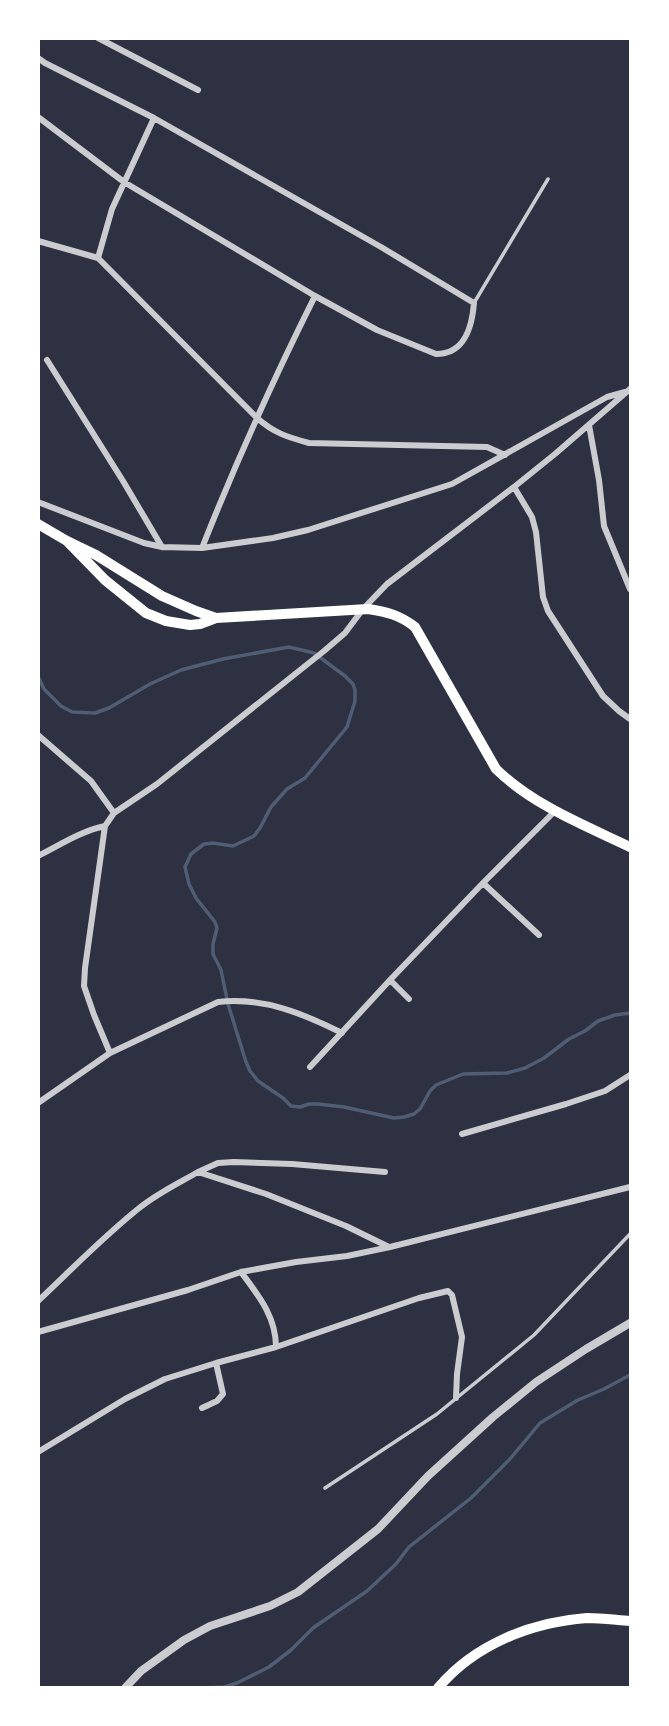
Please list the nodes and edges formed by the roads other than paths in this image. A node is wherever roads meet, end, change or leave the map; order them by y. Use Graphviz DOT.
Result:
graph roads {
  1 [pos="98,38"];
  2 [pos="38,58"];
  3 [pos="198,90"];
  4 [pos="38,117"];
  5 [pos="154,118"];
  6 [pos="548,179"];
  7 [pos="124,182"];
  8 [pos="38,241"];
  9 [pos="98,258"];
  10 [pos="315,296"];
  11 [pos="474,303"];
  12 [pos="47,360"];
  13 [pos="629,390"];
  14 [pos="257,418"];
  15 [pos="589,425"];
  16 [pos="505,455"];
  17 [pos="514,487"];
  18 [pos="38,502"];
  19 [pos="38,524"];
  20 [pos="66,541"];
  21 [pos="162,547"];
  22 [pos="202,548"];
  23 [pos="146,587"];
  24 [pos="631,589"];
  25 [pos="133,604"];
  26 [pos="363,609"];
  27 [pos="216,618"];
  28 [pos="631,719"];
  29 [pos="38,735"];
  30 [pos="555,811"];
  31 [pos="114,813"];
  32 [pos="105,826"];
  33 [pos="631,847"];
  34 [pos="38,856"];
  35 [pos="483,883"];
  36 [pos="539,935"];
  37 [pos="390,980"];
  38 [pos="410,999"];
  39 [pos="342,1033"];
  40 [pos="110,1053"];
  41 [pos="310,1067"];
  42 [pos="631,1075"];
  43 [pos="38,1103"];
  44 [pos="463,1134"];
  45 [pos="198,1172"];
  46 [pos="384,1172"];
  47 [pos="631,1187"];
  48 [pos="631,1234"];
  49 [pos="390,1247"];
  50 [pos="241,1272"];
  51 [pos="38,1301"];
  52 [pos="631,1323"];
  53 [pos="38,1332"];
  54 [pos="276,1347"];
  55 [pos="216,1363"];
  56 [pos="456,1398"];
  57 [pos="202,1408"];
  58 [pos="38,1452"];
  59 [pos="325,1488"];
  60 [pos="631,1621"];
  61 [pos="125,1688"];
  62 [pos="439,1688"];
  1 -- 3 [label="street"];
  2 -- 5 [label="street"];
  4 -- 7 [label="street"];
  5 -- 7 [label="street"];
  5 -- 11 [label="street"];
  6 -- 11 [label="lane"];
  7 -- 9 [label="street"];
  7 -- 10 [label="street"];
  8 -- 9 [label="street"];
  9 -- 14 [label="street"];
  10 -- 11 [label="street"];
  10 -- 14 [label="street"];
  12 -- 21 [label="street"];
  13 -- 15 [label="street"];
  13 -- 16 [label="street"];
  14 -- 16 [label="street"];
  14 -- 22 [label="street"];
  15 -- 17 [label="street"];
  15 -- 24 [label="street"];
  16 -- 22 [label="street"];
  17 -- 26 [label="street"];
  17 -- 28 [label="street"];
  18 -- 21 [label="street"];
  19 -- 20 [label="highway"];
  20 -- 23 [label="highway"];
  20 -- 25 [label="highway"];
  21 -- 22 [label="street"];
  23 -- 25 [label="highway"];
  23 -- 27 [label="highway"];
  25 -- 27 [label="highway"];
  26 -- 27 [label="highway"];
  26 -- 30 [label="highway"];
  26 -- 31 [label="street"];
  29 -- 31 [label="street"];
  30 -- 33 [label="highway"];
  30 -- 35 [label="street"];
  31 -- 32 [label="street"];
  32 -- 34 [label="street"];
  32 -- 40 [label="street"];
  35 -- 36 [label="street"];
  35 -- 37 [label="street"];
  37 -- 38 [label="street"];
  37 -- 39 [label="street"];
  39 -- 40 [label="street"];
  39 -- 41 [label="street"];
  40 -- 43 [label="street"];
  42 -- 44 [label="street"];
  45 -- 46 [label="street"];
  45 -- 49 [label="street"];
  45 -- 51 [label="street"];
  47 -- 49 [label="street"];
  48 -- 56 [label="lane"];
  49 -- 50 [label="street"];
  50 -- 53 [label="street"];
  50 -- 54 [label="street"];
  52 -- 61 [label="street"];
  54 -- 55 [label="street"];
  54 -- 56 [label="street"];
  55 -- 57 [label="street"];
  55 -- 58 [label="street"];
  56 -- 59 [label="lane"];
  60 -- 62 [label="highway"];
}
